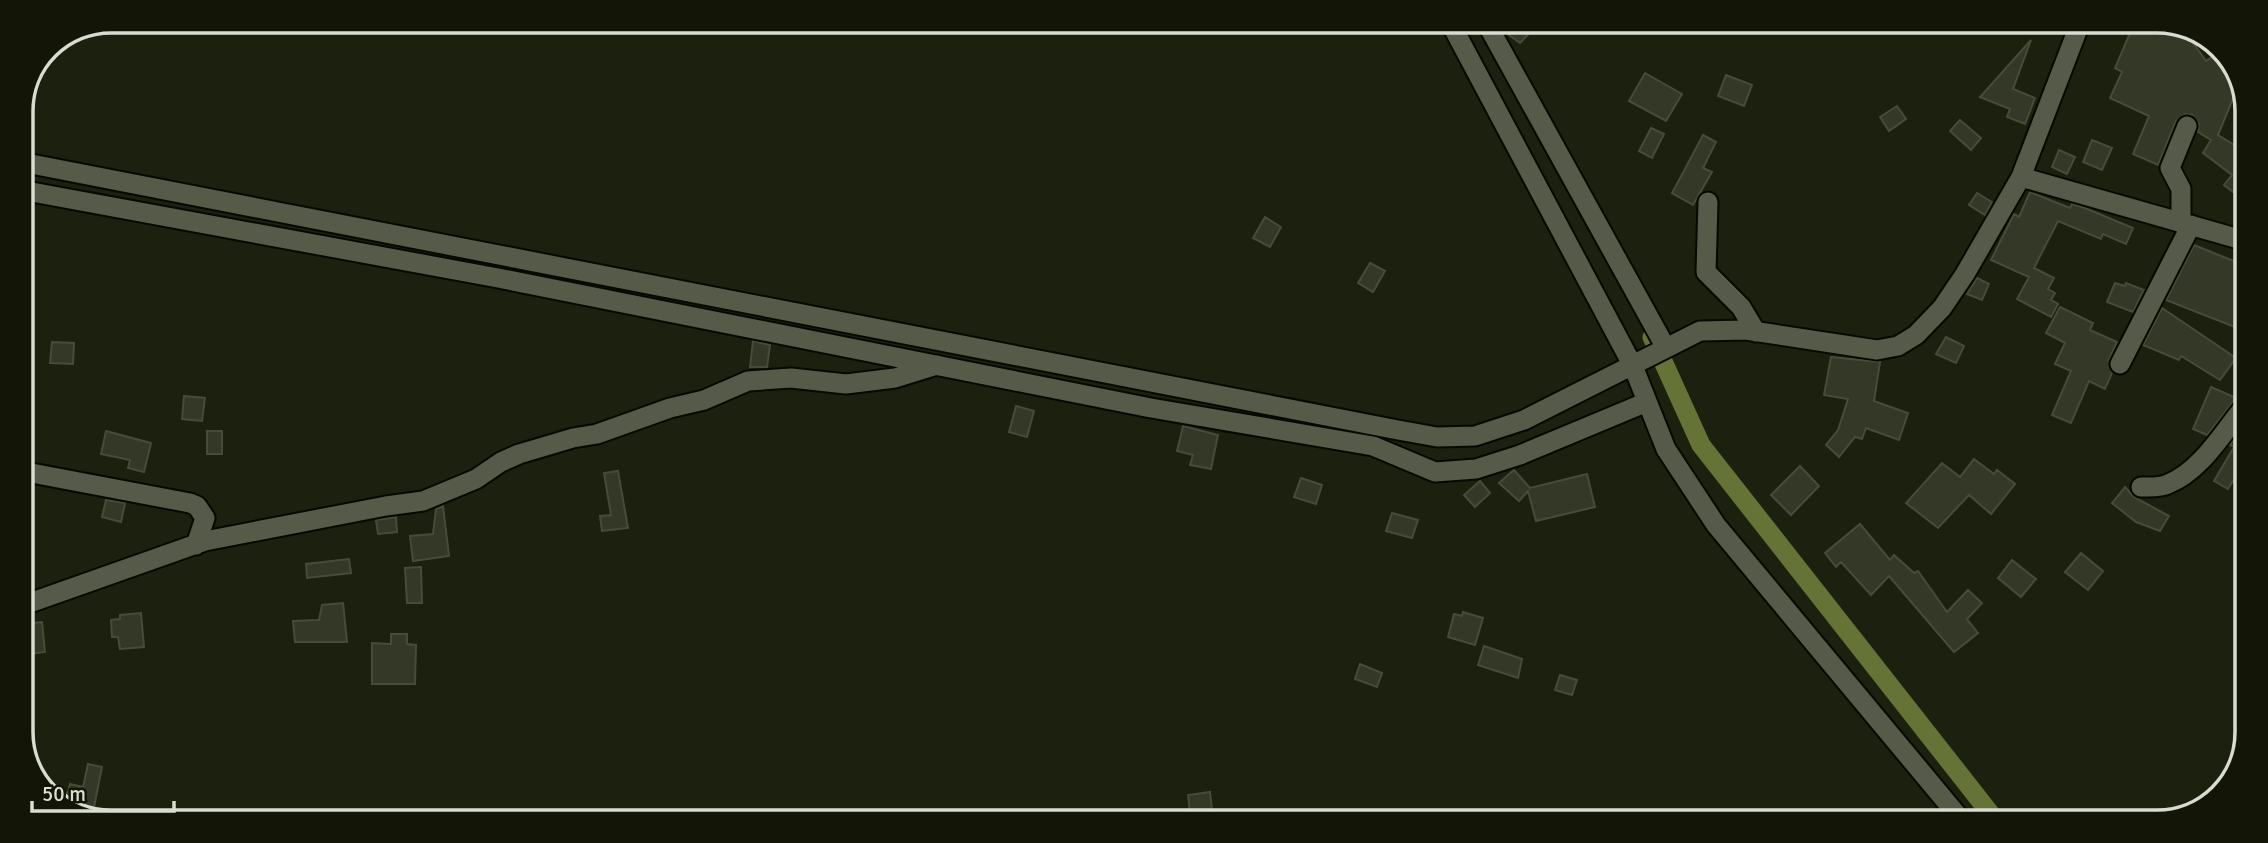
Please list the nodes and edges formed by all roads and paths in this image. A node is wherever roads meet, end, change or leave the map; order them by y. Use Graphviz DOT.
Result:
graph roads {
  1 [pos="1456,33"];
  2 [pos="1491,33"];
  3 [pos="2076,33"];
  4 [pos="2187,126"];
  5 [pos="33,164"];
  6 [pos="2021,177"];
  7 [pos="33,192"];
  8 [pos="1708,202"];
  9 [pos="2186,224"];
  10 [pos="2235,238"];
  11 [pos="1756,332"];
  12 [pos="1648,358"];
  13 [pos="2120,364"];
  14 [pos="937,365"];
  15 [pos="1647,401"];
  16 [pos="2235,418"];
  17 [pos="33,473"];
  18 [pos="2141,487"];
  19 [pos="196,545"];
  20 [pos="33,602"];
  21 [pos="1954,810"];
  1 -- 12 [label="street"];
  2 -- 12 [label="street"];
  3 -- 6 [label="street"];
  4 -- 9 [label="street"];
  5 -- 12 [label="street"];
  6 -- 9 [label="street"];
  6 -- 11 [label="street"];
  7 -- 14 [label="street"];
  8 -- 11 [label="street"];
  9 -- 10 [label="street"];
  9 -- 13 [label="street"];
  11 -- 12 [label="street"];
  12 -- 15 [label="street"];
  14 -- 15 [label="street"];
  14 -- 19 [label="street"];
  15 -- 21 [label="street"];
  16 -- 18 [label="street"];
  17 -- 19 [label="street"];
  19 -- 20 [label="street"];
}
